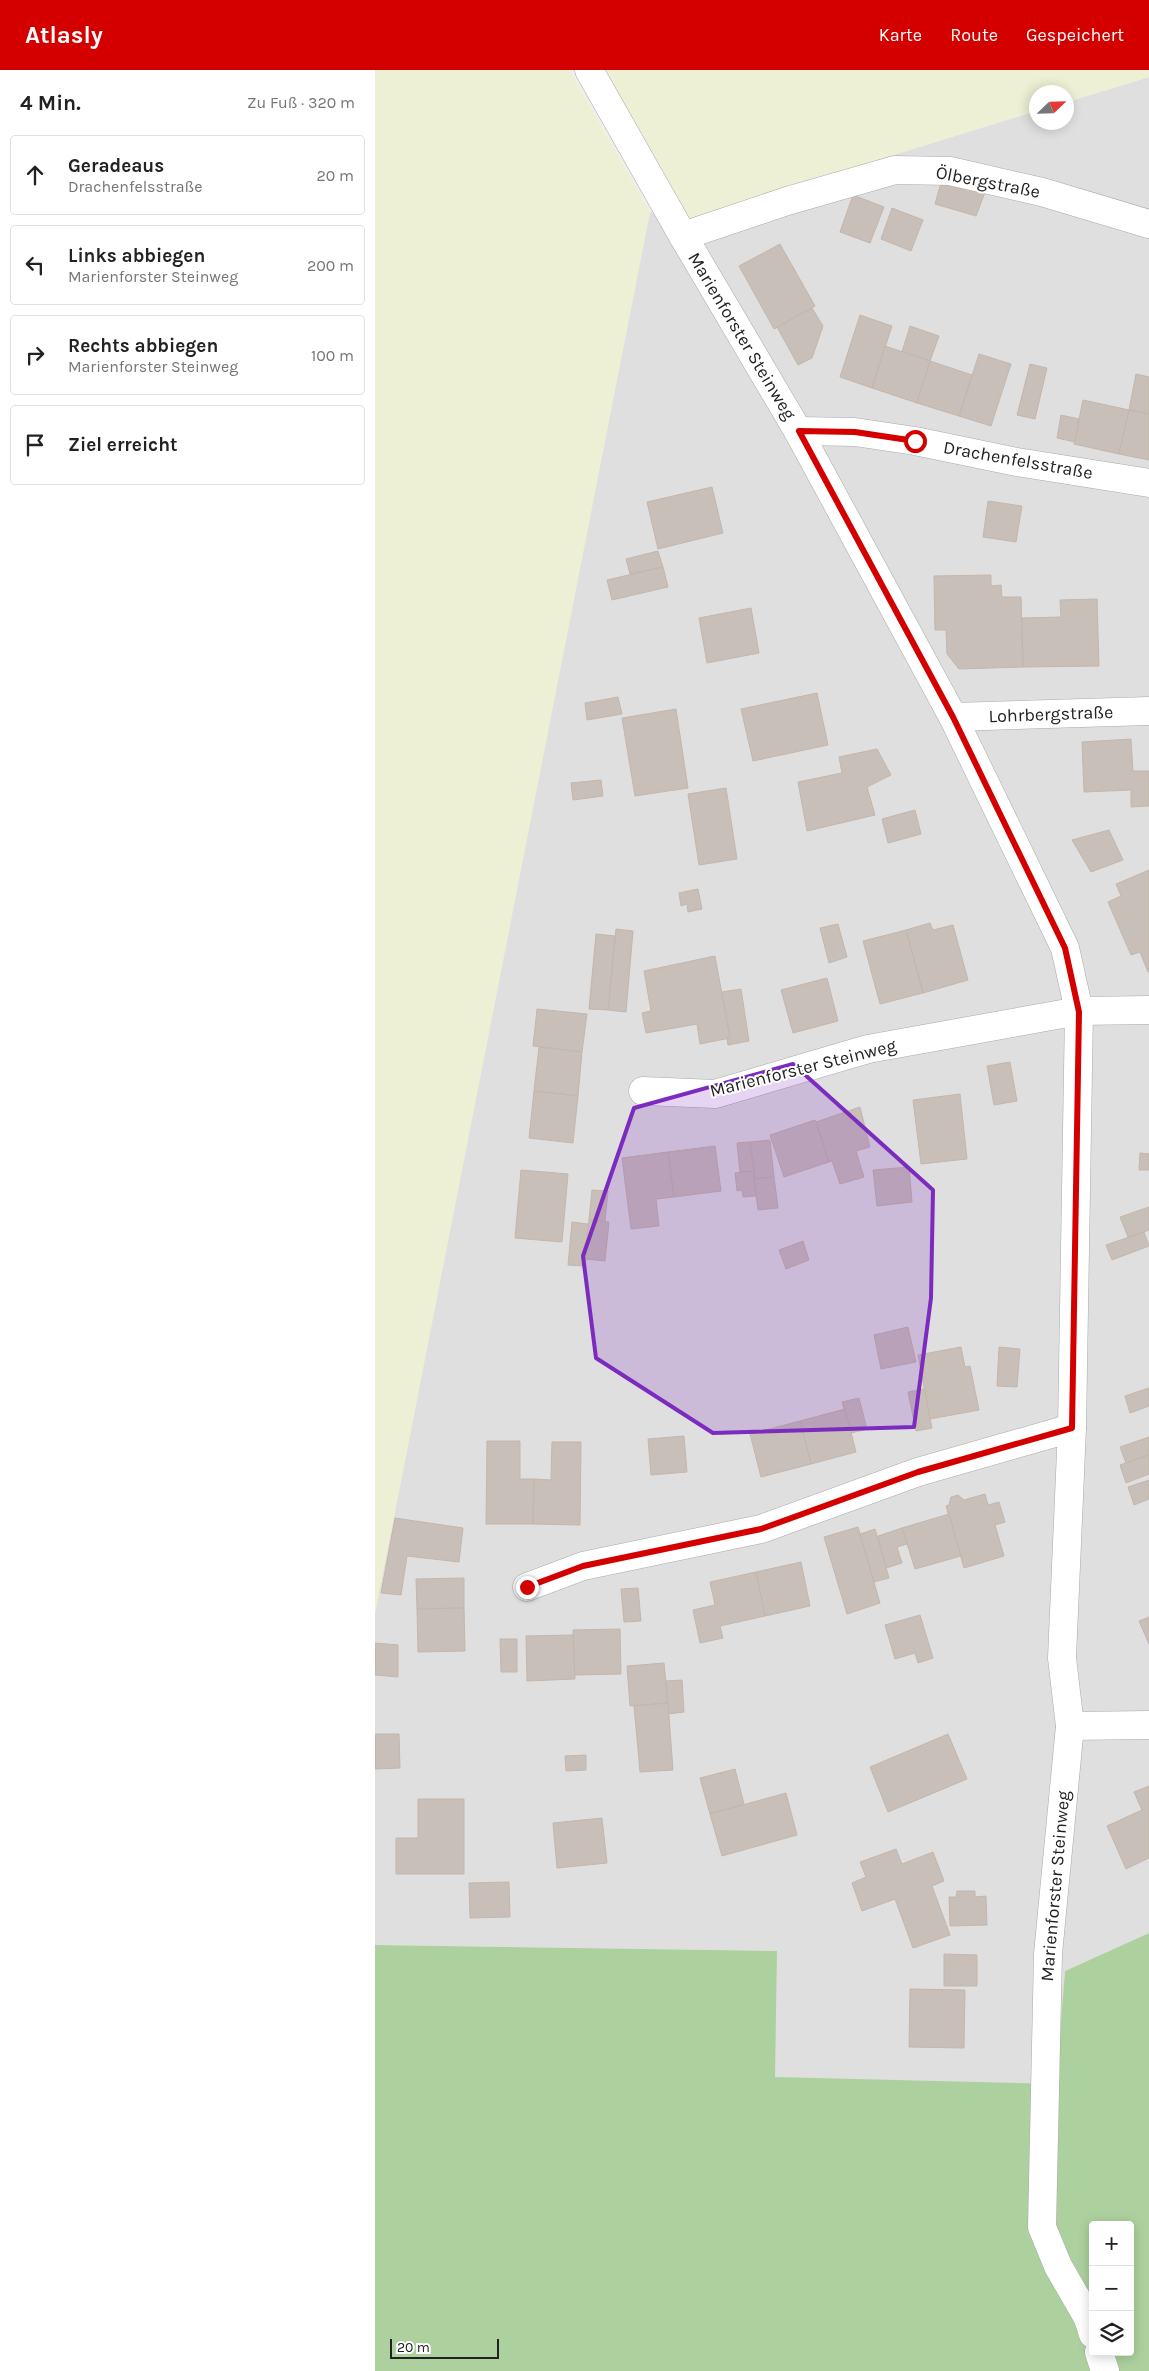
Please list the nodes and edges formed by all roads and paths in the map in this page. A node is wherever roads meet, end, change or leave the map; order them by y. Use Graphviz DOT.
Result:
graph roads {
  1 [pos="589,70"];
  2 [pos="1149,224"];
  3 [pos="683,236"];
  4 [pos="799,431"];
  5 [pos="1149,483"];
  6 [pos="1149,711"];
  7 [pos="953,717"];
  8 [pos="1149,1010"];
  9 [pos="1079,1012"];
  10 [pos="643,1091"];
  11 [pos="1072,1428"];
  12 [pos="527,1587"];
  13 [pos="1149,1725"];
  14 [pos="1070,1726"];
  15 [pos="1089,2323"];
  16 [pos="1100,2356"];
  17 [pos="1105,2371"];
  1 -- 3 [label="street, Marienforster Steinweg"];
  2 -- 3 [label="street, Ölbergstraße"];
  3 -- 4 [label="street, Marienforster Steinweg"];
  4 -- 5 [label="street, Drachenfelsstraße"];
  4 -- 7 [label="street, Marienforster Steinweg"];
  6 -- 7 [label="street, Lohrbergstraße"];
  7 -- 9 [label="street, Marienforster Steinweg"];
  8 -- 9 [label="street"];
  9 -- 10 [label="street, Marienforster Steinweg"];
  9 -- 11 [label="street, Marienforster Steinweg"];
  11 -- 12 [label="street"];
  11 -- 14 [label="street, Marienforster Steinweg"];
  13 -- 14 [label="street"];
  14 -- 15 [label="street, Marienforster Steinweg"];
  16 -- 17 [label="street"];
}
